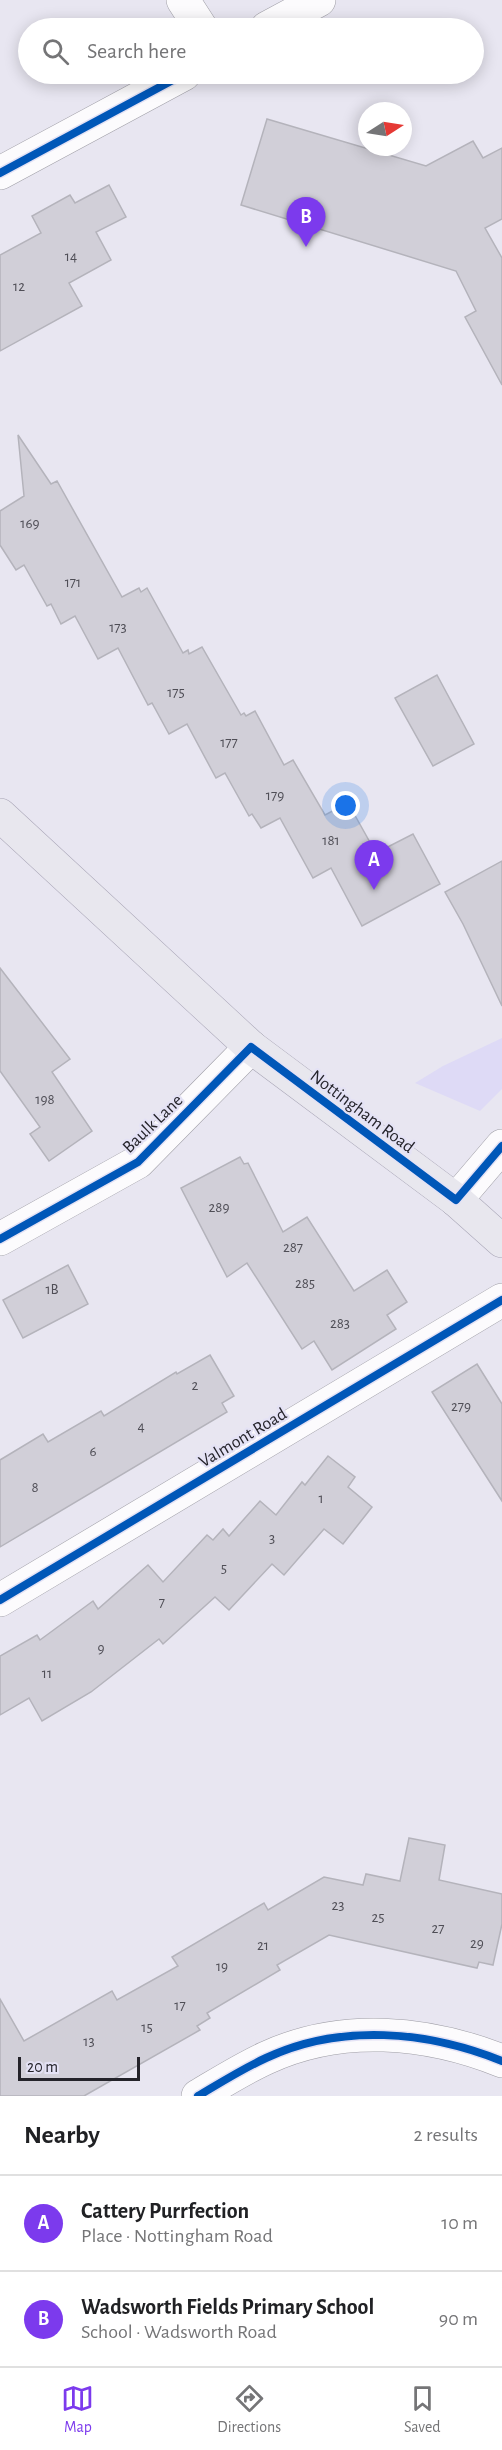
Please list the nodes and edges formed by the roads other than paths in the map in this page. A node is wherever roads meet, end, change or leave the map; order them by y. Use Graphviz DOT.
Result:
graph roads {
  1 [pos="183,0"];
  2 [pos="319,0"];
  3 [pos="195,18"];
  4 [pos="286,18"];
  5 [pos="165,84"];
  6 [pos="0,173"];
  7 [pos="0,815"];
  8 [pos="251,1047"];
  9 [pos="502,1146"];
  10 [pos="456,1200"];
  11 [pos="0,1239"];
  12 [pos="502,1241"];
  13 [pos="502,1300"];
  14 [pos="0,1600"];
  15 [pos="502,2061"];
  16 [pos="198,2096"];
  1 -- 3 [label="street"];
  2 -- 4 [label="street"];
  5 -- 6 [label="street"];
  7 -- 8 [label="main road, Nottingham Road"];
  8 -- 10 [label="main road, Nottingham Road"];
  8 -- 11 [label="street, Baulk Lane"];
  9 -- 10 [label="street"];
  10 -- 12 [label="main road, Nottingham Road"];
  13 -- 14 [label="street, Valmont Road"];
  15 -- 16 [label="street"];
}
